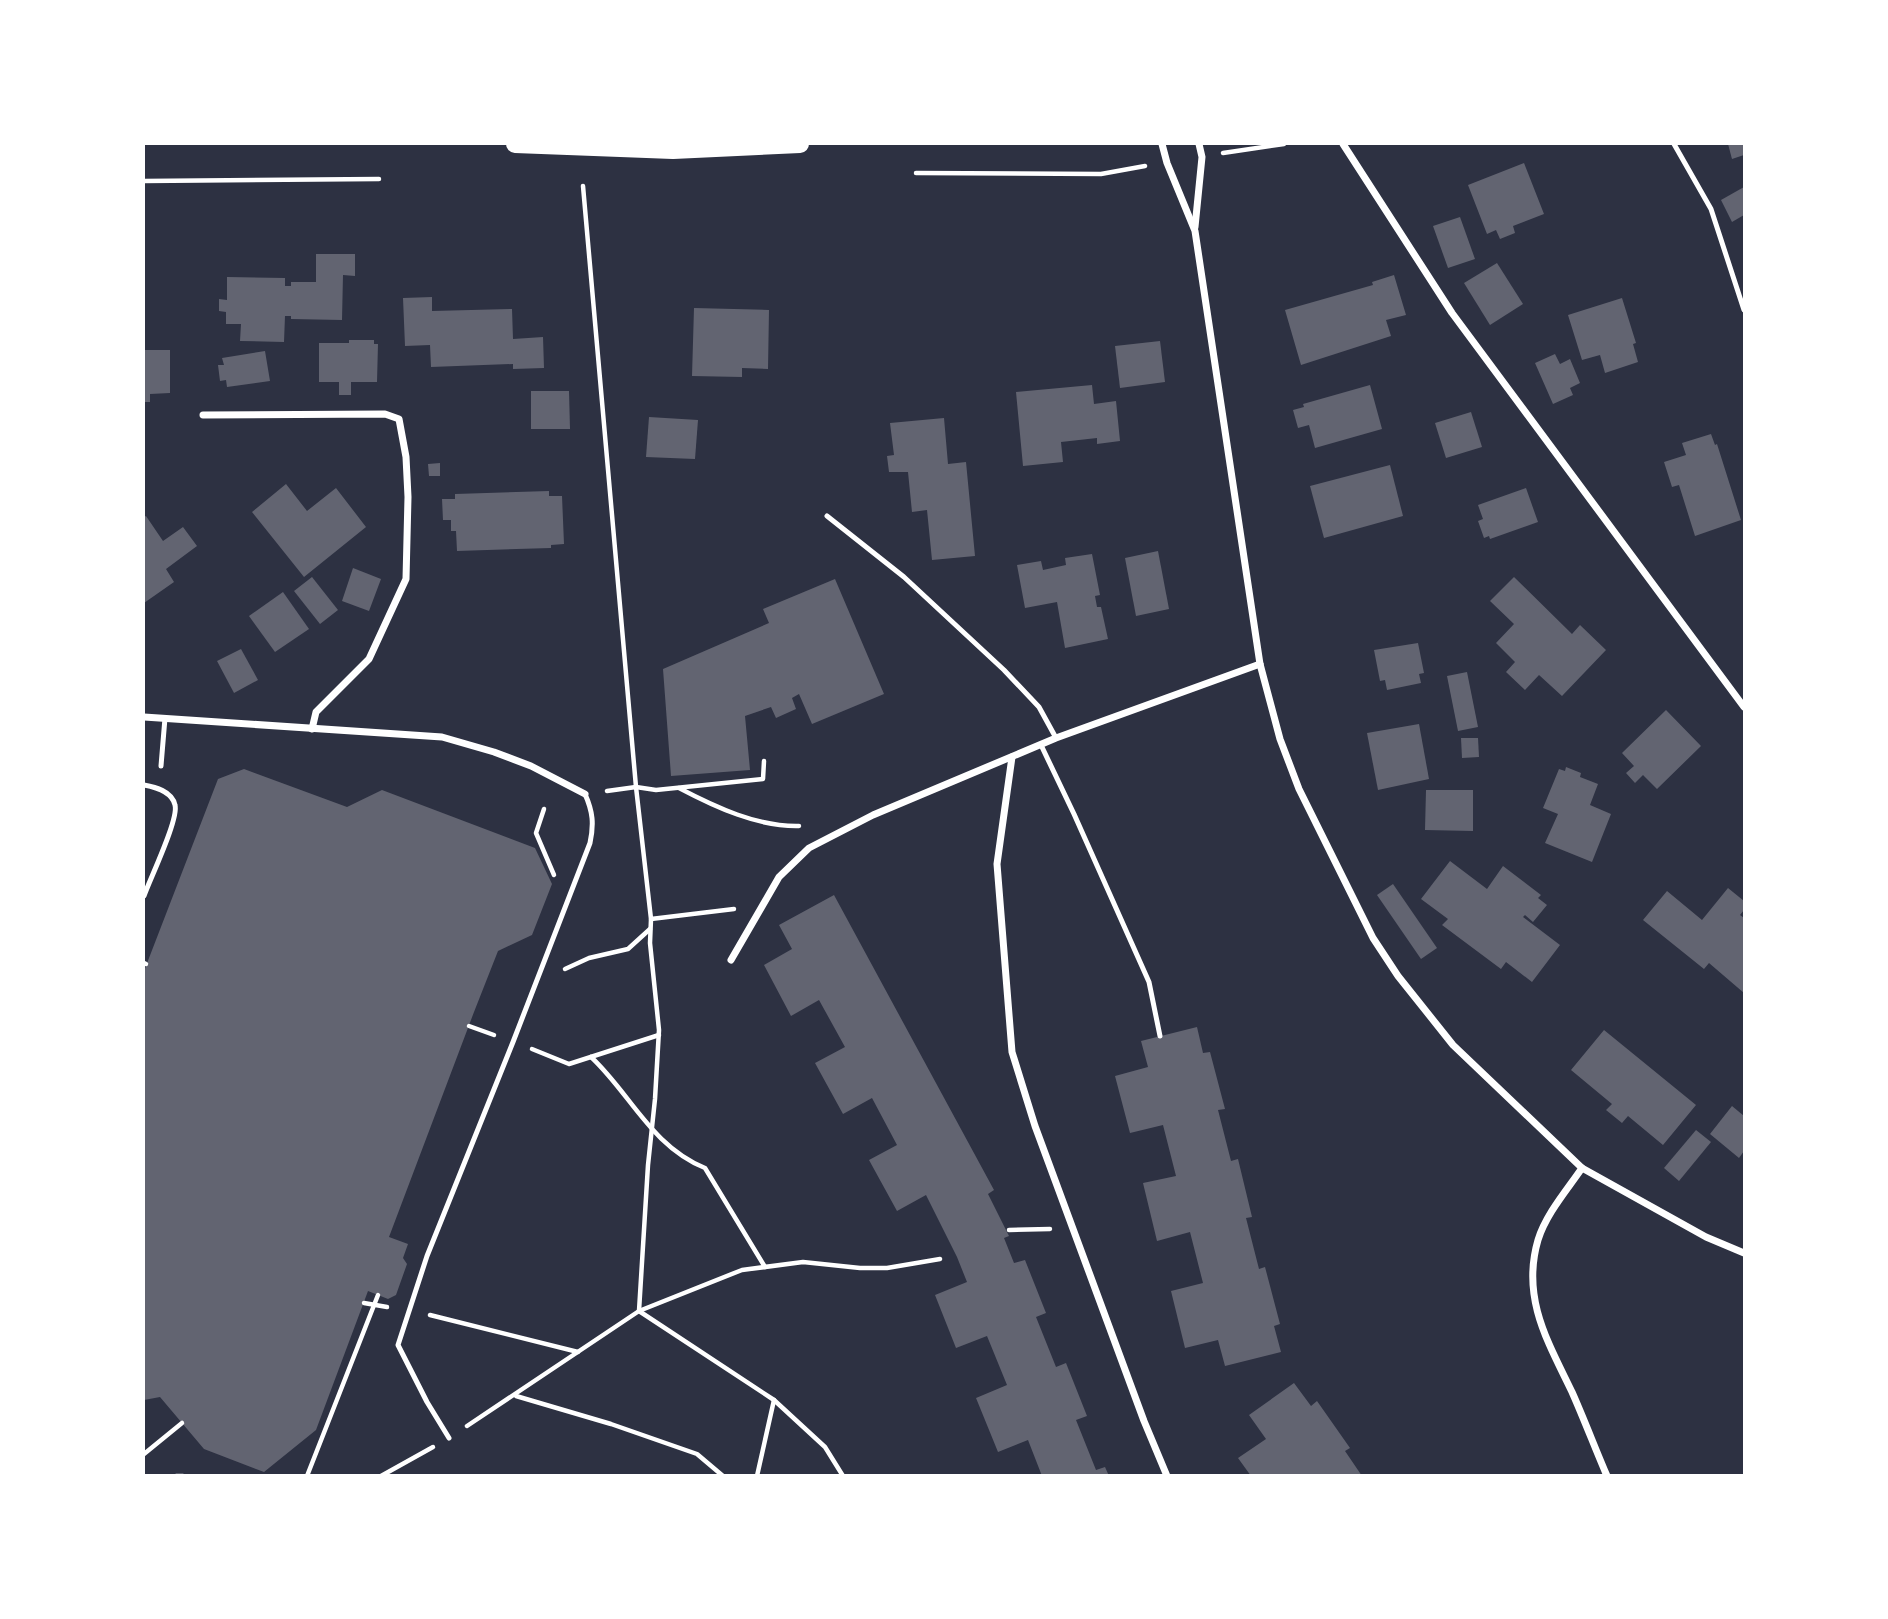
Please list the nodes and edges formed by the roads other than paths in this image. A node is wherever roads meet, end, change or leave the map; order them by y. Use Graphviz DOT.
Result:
graph roads {
  1 [pos="514,144"];
  2 [pos="800,144"];
  3 [pos="1162,144"];
  4 [pos="1199,144"];
  5 [pos="1343,144"];
  6 [pos="1674,144"];
  7 [pos="1195,232"];
  8 [pos="1745,310"];
  9 [pos="203,415"];
  10 [pos="827,516"];
  11 [pos="1260,664"];
  12 [pos="1745,707"];
  13 [pos="144,717"];
  14 [pos="165,718"];
  15 [pos="312,729"];
  16 [pos="1056,738"];
  17 [pos="1041,744"];
  18 [pos="1012,757"];
  19 [pos="161,766"];
  20 [pos="144,785"];
  21 [pos="585,794"];
  22 [pos="144,895"];
  23 [pos="732,960"];
  24 [pos="1160,1036"];
  25 [pos="1582,1168"];
  26 [pos="1745,1253"];
  27 [pos="449,1438"];
  28 [pos="1167,1475"];
  29 [pos="1607,1475"];
  1 -- 2 [label="main road"];
  3 -- 7 [label="street"];
  4 -- 7 [label="street"];
  5 -- 12 [label="street"];
  6 -- 8 [label="lane"];
  7 -- 11 [label="street"];
  9 -- 15 [label="street"];
  10 -- 16 [label="lane"];
  11 -- 16 [label="street"];
  11 -- 25 [label="street"];
  13 -- 14 [label="street"];
  14 -- 15 [label="street"];
  14 -- 19 [label="lane"];
  15 -- 21 [label="street"];
  16 -- 17 [label="street"];
  17 -- 18 [label="street"];
  17 -- 24 [label="lane"];
  18 -- 23 [label="street"];
  18 -- 28 [label="street"];
  20 -- 22 [label="lane"];
  21 -- 27 [label="lane"];
  25 -- 26 [label="street"];
  25 -- 29 [label="street"];
}
